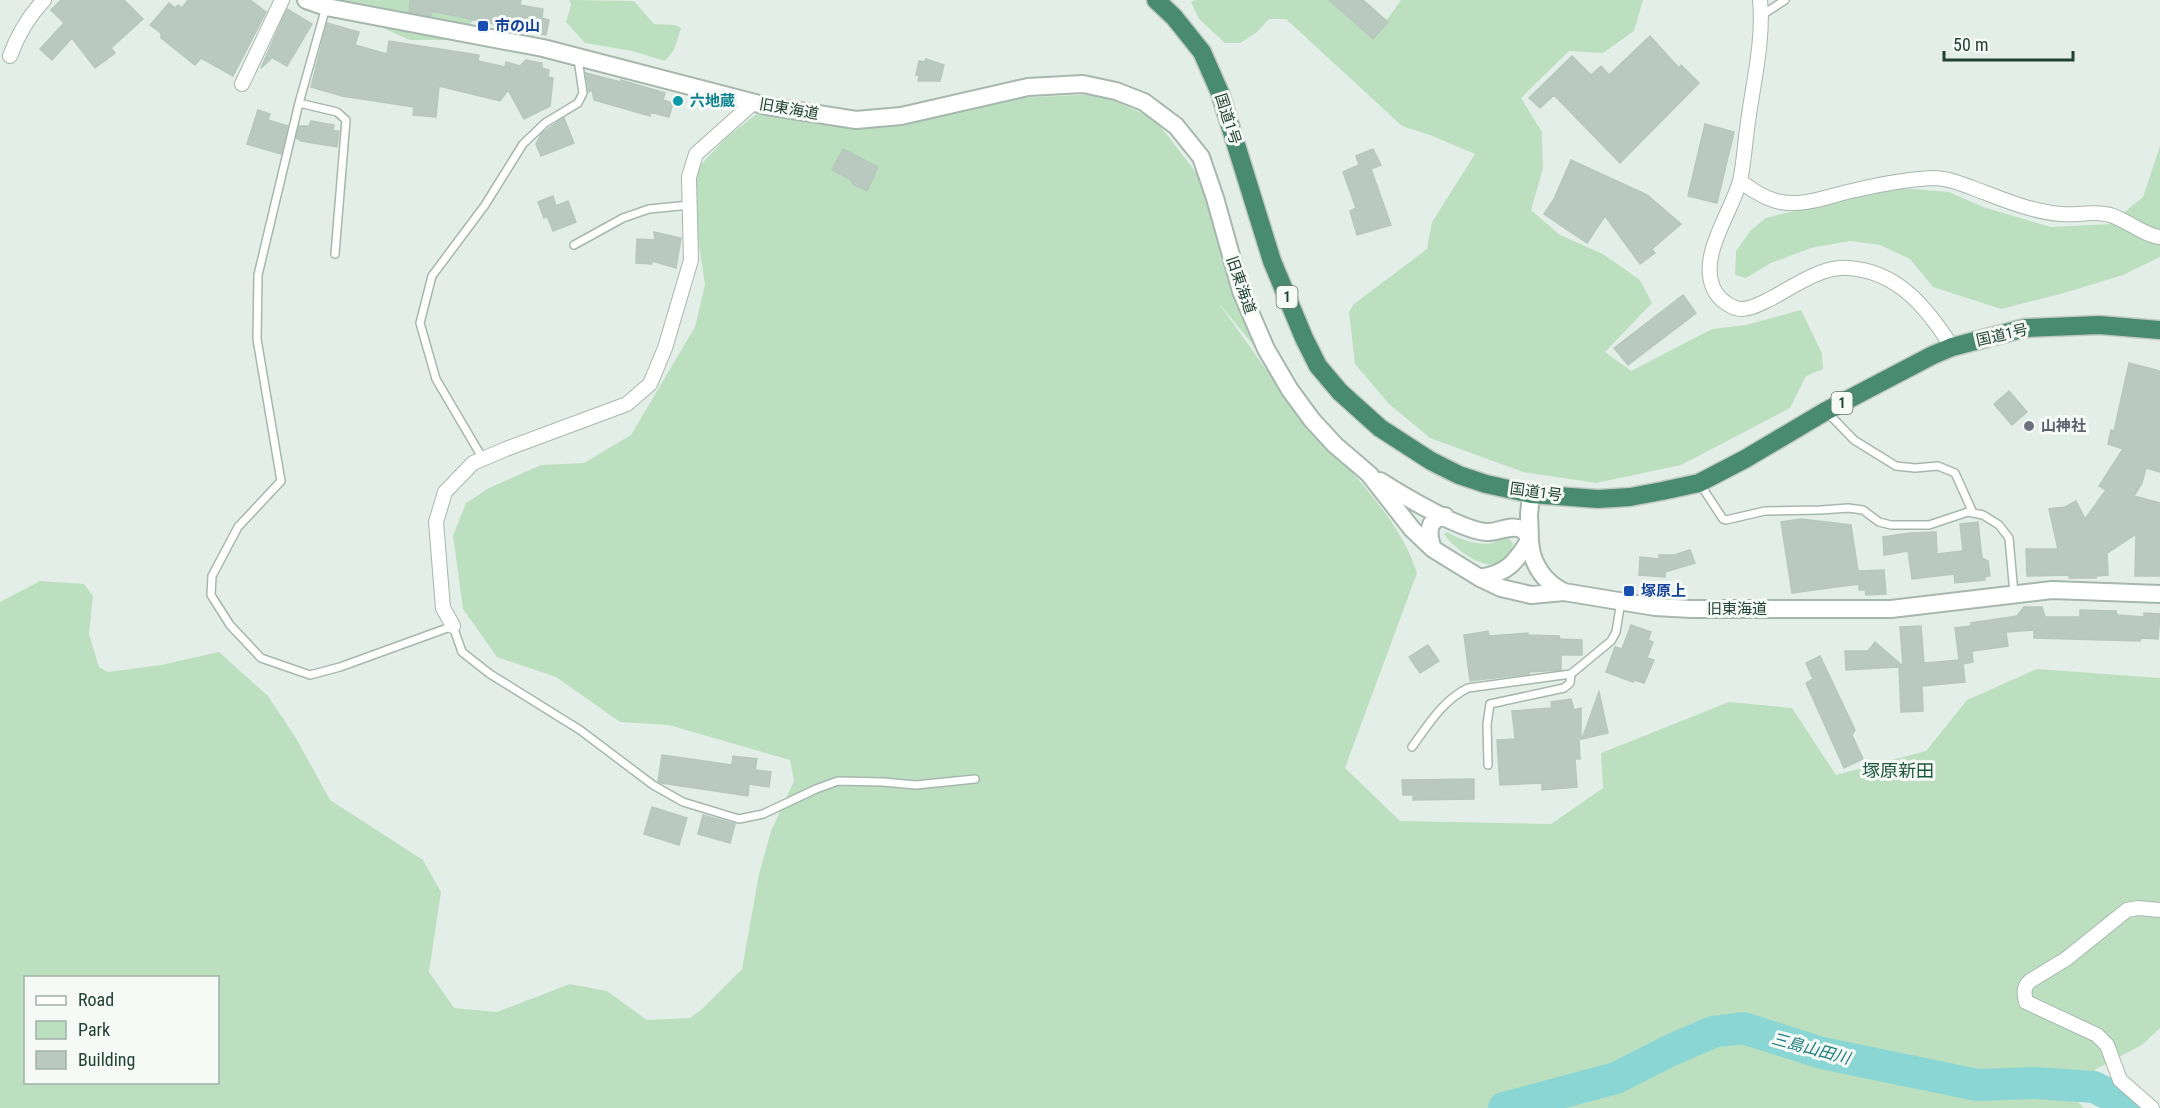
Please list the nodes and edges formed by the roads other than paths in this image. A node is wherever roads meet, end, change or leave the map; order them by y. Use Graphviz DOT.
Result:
graph roads {
  1 [pos="44,0"];
  2 [pos="282,0"];
  3 [pos="306,0"];
  4 [pos="1156,0"];
  5 [pos="1760,0"];
  6 [pos="1785,0"];
  7 [pos="326,7"];
  8 [pos="1762,15"];
  9 [pos="10,56"];
  10 [pos="578,57"];
  11 [pos="242,84"];
  12 [pos="299,103"];
  13 [pos="753,103"];
  14 [pos="1740,181"];
  15 [pos="690,205"];
  16 [pos="2160,237"];
  17 [pos="574,245"];
  18 [pos="335,254"];
  19 [pos="2160,330"];
  20 [pos="1952,347"];
  21 [pos="1826,411"];
  22 [pos="483,459"];
  23 [pos="1369,474"];
  24 [pos="1699,483"];
  25 [pos="1531,494"];
  26 [pos="1973,513"];
  27 [pos="1529,515"];
  28 [pos="1445,516"];
  29 [pos="1515,527"];
  30 [pos="1530,539"];
  31 [pos="1433,549"];
  32 [pos="1480,578"];
  33 [pos="1563,592"];
  34 [pos="2014,594"];
  35 [pos="2160,594"];
  36 [pos="1621,601"];
  37 [pos="453,626"];
  38 [pos="1571,674"];
  39 [pos="1412,747"];
  40 [pos="1488,765"];
  41 [pos="975,779"];
  42 [pos="2160,910"];
  43 [pos="2152,1108"];
  1 -- 9 [label="street"];
  2 -- 11 [label="street"];
  3 -- 7 [label="street, 旧東海道"];
  4 -- 25 [label="highway, 国道1号 / 1"];
  5 -- 8 [label="street"];
  6 -- 8 [label="lane"];
  7 -- 10 [label="street, 旧東海道"];
  7 -- 12 [label="lane"];
  8 -- 14 [label="street"];
  10 -- 13 [label="street, 旧東海道"];
  10 -- 22 [label="lane"];
  12 -- 18 [label="lane"];
  12 -- 37 [label="lane"];
  13 -- 15 [label="street"];
  13 -- 23 [label="street, 旧東海道"];
  14 -- 16 [label="street"];
  14 -- 20 [label="street"];
  15 -- 17 [label="lane"];
  15 -- 22 [label="street"];
  19 -- 20 [label="highway, 国道1号 / 1"];
  20 -- 21 [label="highway, 国道1号 / 1"];
  21 -- 24 [label="highway, 国道1号 / 1"];
  21 -- 26 [label="lane"];
  22 -- 37 [label="street"];
  23 -- 28 [label="street"];
  23 -- 31 [label="street, 旧東海道"];
  24 -- 25 [label="highway, 国道1号 / 1"];
  24 -- 26 [label="lane"];
  25 -- 27 [label="street"];
  26 -- 34 [label="lane"];
  27 -- 29 [label="street"];
  27 -- 30 [label="street"];
  28 -- 29 [label="street"];
  28 -- 31 [label="street"];
  29 -- 30 [label="street"];
  30 -- 32 [label="street"];
  30 -- 33 [label="street"];
  31 -- 32 [label="street, 旧東海道"];
  32 -- 33 [label="street, 旧東海道"];
  33 -- 36 [label="street, 旧東海道"];
  34 -- 35 [label="street, 旧東海道"];
  34 -- 36 [label="street, 旧東海道"];
  36 -- 38 [label="lane"];
  37 -- 41 [label="lane"];
  38 -- 39 [label="lane"];
  38 -- 40 [label="lane"];
  42 -- 43 [label="street"];
}
